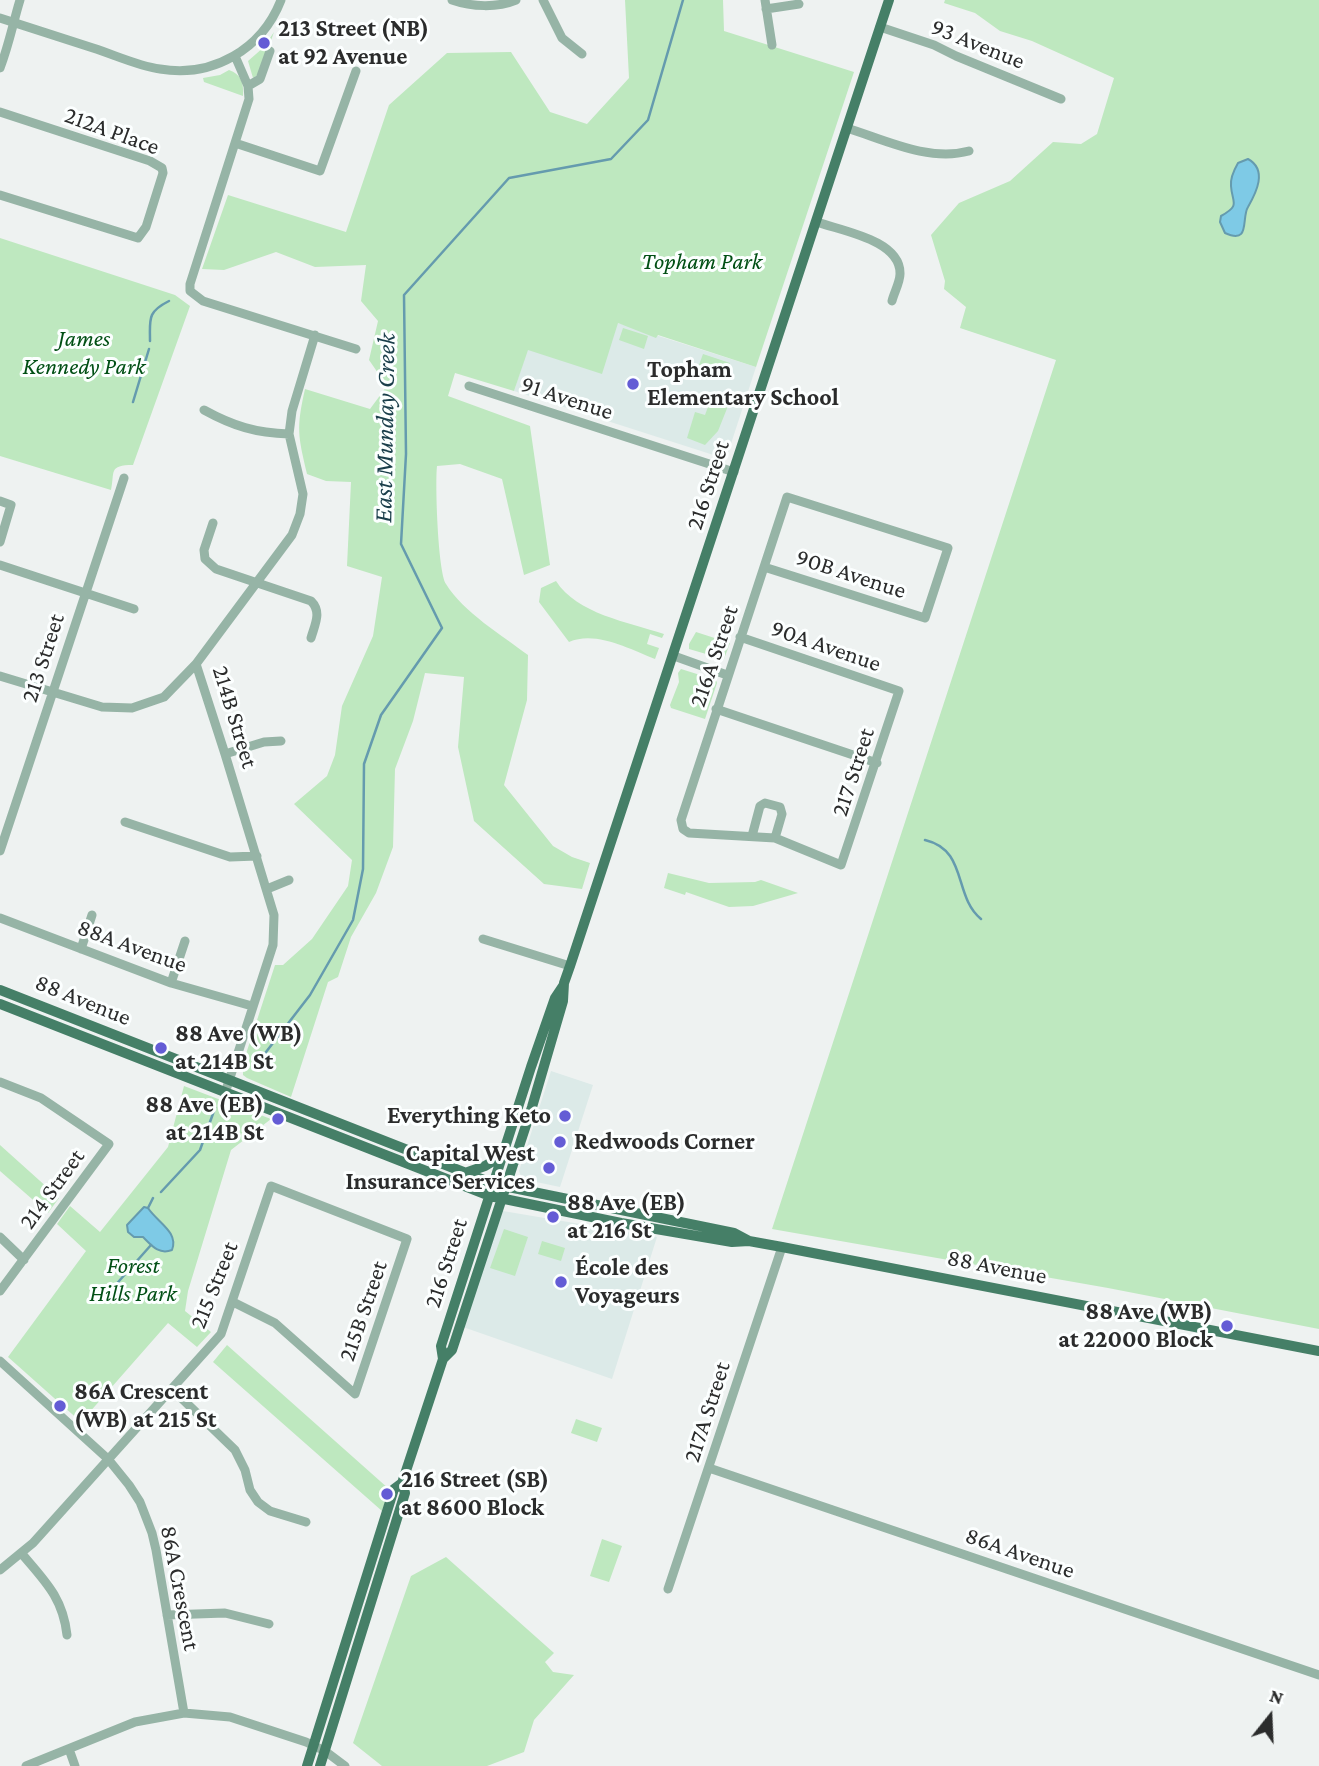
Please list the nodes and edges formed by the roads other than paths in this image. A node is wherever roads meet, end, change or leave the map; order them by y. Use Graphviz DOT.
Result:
graph roads {
  1 [pos="20,0"];
  2 [pos="281,0"];
  3 [pos="452,0"];
  4 [pos="516,0"];
  5 [pos="543,0"];
  6 [pos="889,0"];
  7 [pos="765,4"];
  8 [pos="799,4"];
  9 [pos="0,18"];
  10 [pos="13,22"];
  11 [pos="880,27"];
  12 [pos="772,45"];
  13 [pos="270,51"];
  14 [pos="582,54"];
  15 [pos="234,56"];
  16 [pos="0,68"];
  17 [pos="356,71"];
  18 [pos="248,86"];
  19 [pos="1061,99"];
  20 [pos="0,113"];
  21 [pos="847,128"];
  22 [pos="235,143"];
  23 [pos="969,151"];
  24 [pos="0,195"];
  25 [pos="817,222"];
  26 [pos="892,301"];
  27 [pos="315,335"];
  28 [pos="356,349"];
  29 [pos="469,386"];
  30 [pos="204,410"];
  31 [pos="289,435"];
  32 [pos="734,472"];
  33 [pos="124,478"];
  34 [pos="0,501"];
  35 [pos="213,523"];
  36 [pos="0,542"];
  37 [pos="0,565"];
  38 [pos="764,567"];
  39 [pos="258,583"];
  40 [pos="85,593"];
  41 [pos="134,609"];
  42 [pos="925,618"];
  43 [pos="740,637"];
  44 [pos="311,638"];
  45 [pos="674,656"];
  46 [pos="195,664"];
  47 [pos="727,675"];
  48 [pos="0,676"];
  49 [pos="899,691"];
  50 [pos="52,693"];
  51 [pos="716,709"];
  52 [pos="281,741"];
  53 [pos="225,754"];
  54 [pos="877,763"];
  55 [pos="125,822"];
  56 [pos="751,836"];
  57 [pos="775,838"];
  58 [pos="0,851"];
  59 [pos="257,856"];
  60 [pos="289,880"];
  61 [pos="267,889"];
  62 [pos="92,915"];
  63 [pos="0,918"];
  64 [pos="484,939"];
  65 [pos="185,941"];
  66 [pos="81,949"];
  67 [pos="570,966"];
  68 [pos="171,983"];
  69 [pos="564,983"];
  70 [pos="0,990"];
  71 [pos="0,1004"];
  72 [pos="252,1006"];
  73 [pos="229,1080"];
  74 [pos="0,1082"];
  75 [pos="225,1093"];
  76 [pos="503,1155"];
  77 [pos="465,1173"];
  78 [pos="500,1185"];
  79 [pos="271,1186"];
  80 [pos="496,1198"];
  81 [pos="0,1237"];
  82 [pos="749,1241"];
  83 [pos="782,1247"];
  84 [pos="24,1259"];
  85 [pos="0,1291"];
  86 [pos="233,1302"];
  87 [pos="1319,1351"];
  88 [pos="0,1361"];
  89 [pos="172,1389"];
  90 [pos="108,1459"];
  91 [pos="709,1468"];
  92 [pos="306,1522"];
  93 [pos="22,1554"];
  94 [pos="0,1570"];
  95 [pos="668,1589"];
  96 [pos="167,1615"];
  97 [pos="269,1624"];
  98 [pos="66,1635"];
  99 [pos="1319,1675"];
  100 [pos="184,1713"];
  101 [pos="320,1748"];
  102 [pos="69,1749"];
  103 [pos="26,1766"];
  104 [pos="75,1766"];
  105 [pos="307,1766"];
  106 [pos="320,1766"];
  107 [pos="345,1766"];
  1 -- 10 [label="street"];
  2 -- 15 [label="street"];
  3 -- 4 [label="street"];
  5 -- 14 [label="street"];
  6 -- 11 [label="main road, 216 Street"];
  7 -- 8 [label="street"];
  7 -- 12 [label="street"];
  9 -- 10 [label="street"];
  10 -- 15 [label="street"];
  10 -- 16 [label="street"];
  11 -- 19 [label="street, 93 Avenue"];
  11 -- 21 [label="main road, 216 Street"];
  13 -- 18 [label="street"];
  15 -- 18 [label="street"];
  17 -- 22 [label="street"];
  18 -- 22 [label="street"];
  20 -- 24 [label="street, 212A Place"];
  21 -- 23 [label="street"];
  21 -- 25 [label="main road, 216 Street"];
  22 -- 27 [label="street"];
  25 -- 26 [label="street"];
  25 -- 32 [label="main road, 216 Street"];
  27 -- 28 [label="street"];
  27 -- 31 [label="street, 214B Street"];
  29 -- 32 [label="street, 91 Avenue"];
  30 -- 31 [label="street"];
  31 -- 39 [label="street, 214B Street"];
  32 -- 45 [label="main road, 216 Street"];
  33 -- 40 [label="street, 213 Street"];
  34 -- 36 [label="street"];
  35 -- 39 [label="street"];
  37 -- 40 [label="street"];
  38 -- 42 [label="street, 90B Avenue"];
  38 -- 42 [label="street, 216A Street"];
  38 -- 43 [label="street, 216A Street"];
  39 -- 44 [label="street"];
  39 -- 46 [label="street, 214B Street"];
  40 -- 41 [label="street"];
  40 -- 50 [label="street, 213 Street"];
  43 -- 47 [label="street, 216A Street"];
  43 -- 49 [label="street, 90A Avenue"];
  45 -- 47 [label="street"];
  45 -- 67 [label="main road, 216 Street"];
  46 -- 50 [label="street"];
  46 -- 53 [label="street, 214B Street"];
  47 -- 51 [label="street, 216A Street"];
  48 -- 50 [label="street"];
  49 -- 54 [label="street, 217 Street"];
  50 -- 58 [label="street, 213 Street"];
  51 -- 54 [label="street"];
  51 -- 56 [label="street, 216A Street"];
  52 -- 53 [label="street"];
  53 -- 59 [label="street, 214B Street"];
  54 -- 57 [label="street, 217 Street"];
  55 -- 59 [label="street"];
  56 -- 57 [label="street"];
  56 -- 57 [label="street"];
  59 -- 61 [label="street, 214B Street"];
  60 -- 61 [label="street"];
  61 -- 72 [label="street, 214B Street"];
  62 -- 66 [label="street"];
  63 -- 66 [label="street, 88A Avenue"];
  64 -- 67 [label="street"];
  65 -- 68 [label="street"];
  66 -- 68 [label="street, 88A Avenue"];
  67 -- 69 [label="main road, 216 Street"];
  68 -- 72 [label="street, 88A Avenue"];
  69 -- 76 [label="main road, 216 Street"];
  69 -- 78 [label="main road, 216 Street"];
  70 -- 73 [label="main road, 88 Avenue"];
  71 -- 75 [label="main road, 88 Avenue"];
  72 -- 73 [label="street, 214B Street"];
  73 -- 75 [label="street, 214B Street"];
  73 -- 77 [label="main road, 88 Avenue"];
  74 -- 84 [label="street, 214 Street"];
  75 -- 80 [label="main road, 88 Avenue"];
  76 -- 77 [label="main road"];
  76 -- 78 [label="main road, 216 Street"];
  77 -- 78 [label="main road, 88 Avenue"];
  78 -- 80 [label="main road, 216 Street"];
  78 -- 82 [label="main road, 88 Avenue"];
  79 -- 86 [label="street, 215 Street"];
  79 -- 86 [label="street, 215B Street"];
  80 -- 82 [label="main road, 88 Avenue"];
  80 -- 101 [label="main road, 216 Street"];
  81 -- 84 [label="street"];
  82 -- 83 [label="main road, 88 Avenue"];
  83 -- 87 [label="main road, 88 Avenue"];
  83 -- 91 [label="street, 217A Street"];
  84 -- 85 [label="street, 214 Street"];
  86 -- 89 [label="street, 215 Street"];
  88 -- 90 [label="street, 86A Crescent"];
  89 -- 90 [label="street, 215 Street"];
  89 -- 92 [label="street"];
  90 -- 93 [label="street, 215 Street"];
  90 -- 96 [label="street, 86A Crescent"];
  91 -- 95 [label="street, 217A Street"];
  91 -- 99 [label="street, 86A Avenue"];
  93 -- 94 [label="street, 215 Street"];
  93 -- 98 [label="street"];
  96 -- 97 [label="street"];
  96 -- 100 [label="street, 86A Crescent"];
  100 -- 101 [label="street"];
  100 -- 102 [label="street"];
  101 -- 105 [label="main road, 216 Street"];
  101 -- 106 [label="main road, 216 Street"];
  101 -- 107 [label="street"];
  102 -- 103 [label="street"];
  102 -- 104 [label="street"];
}
